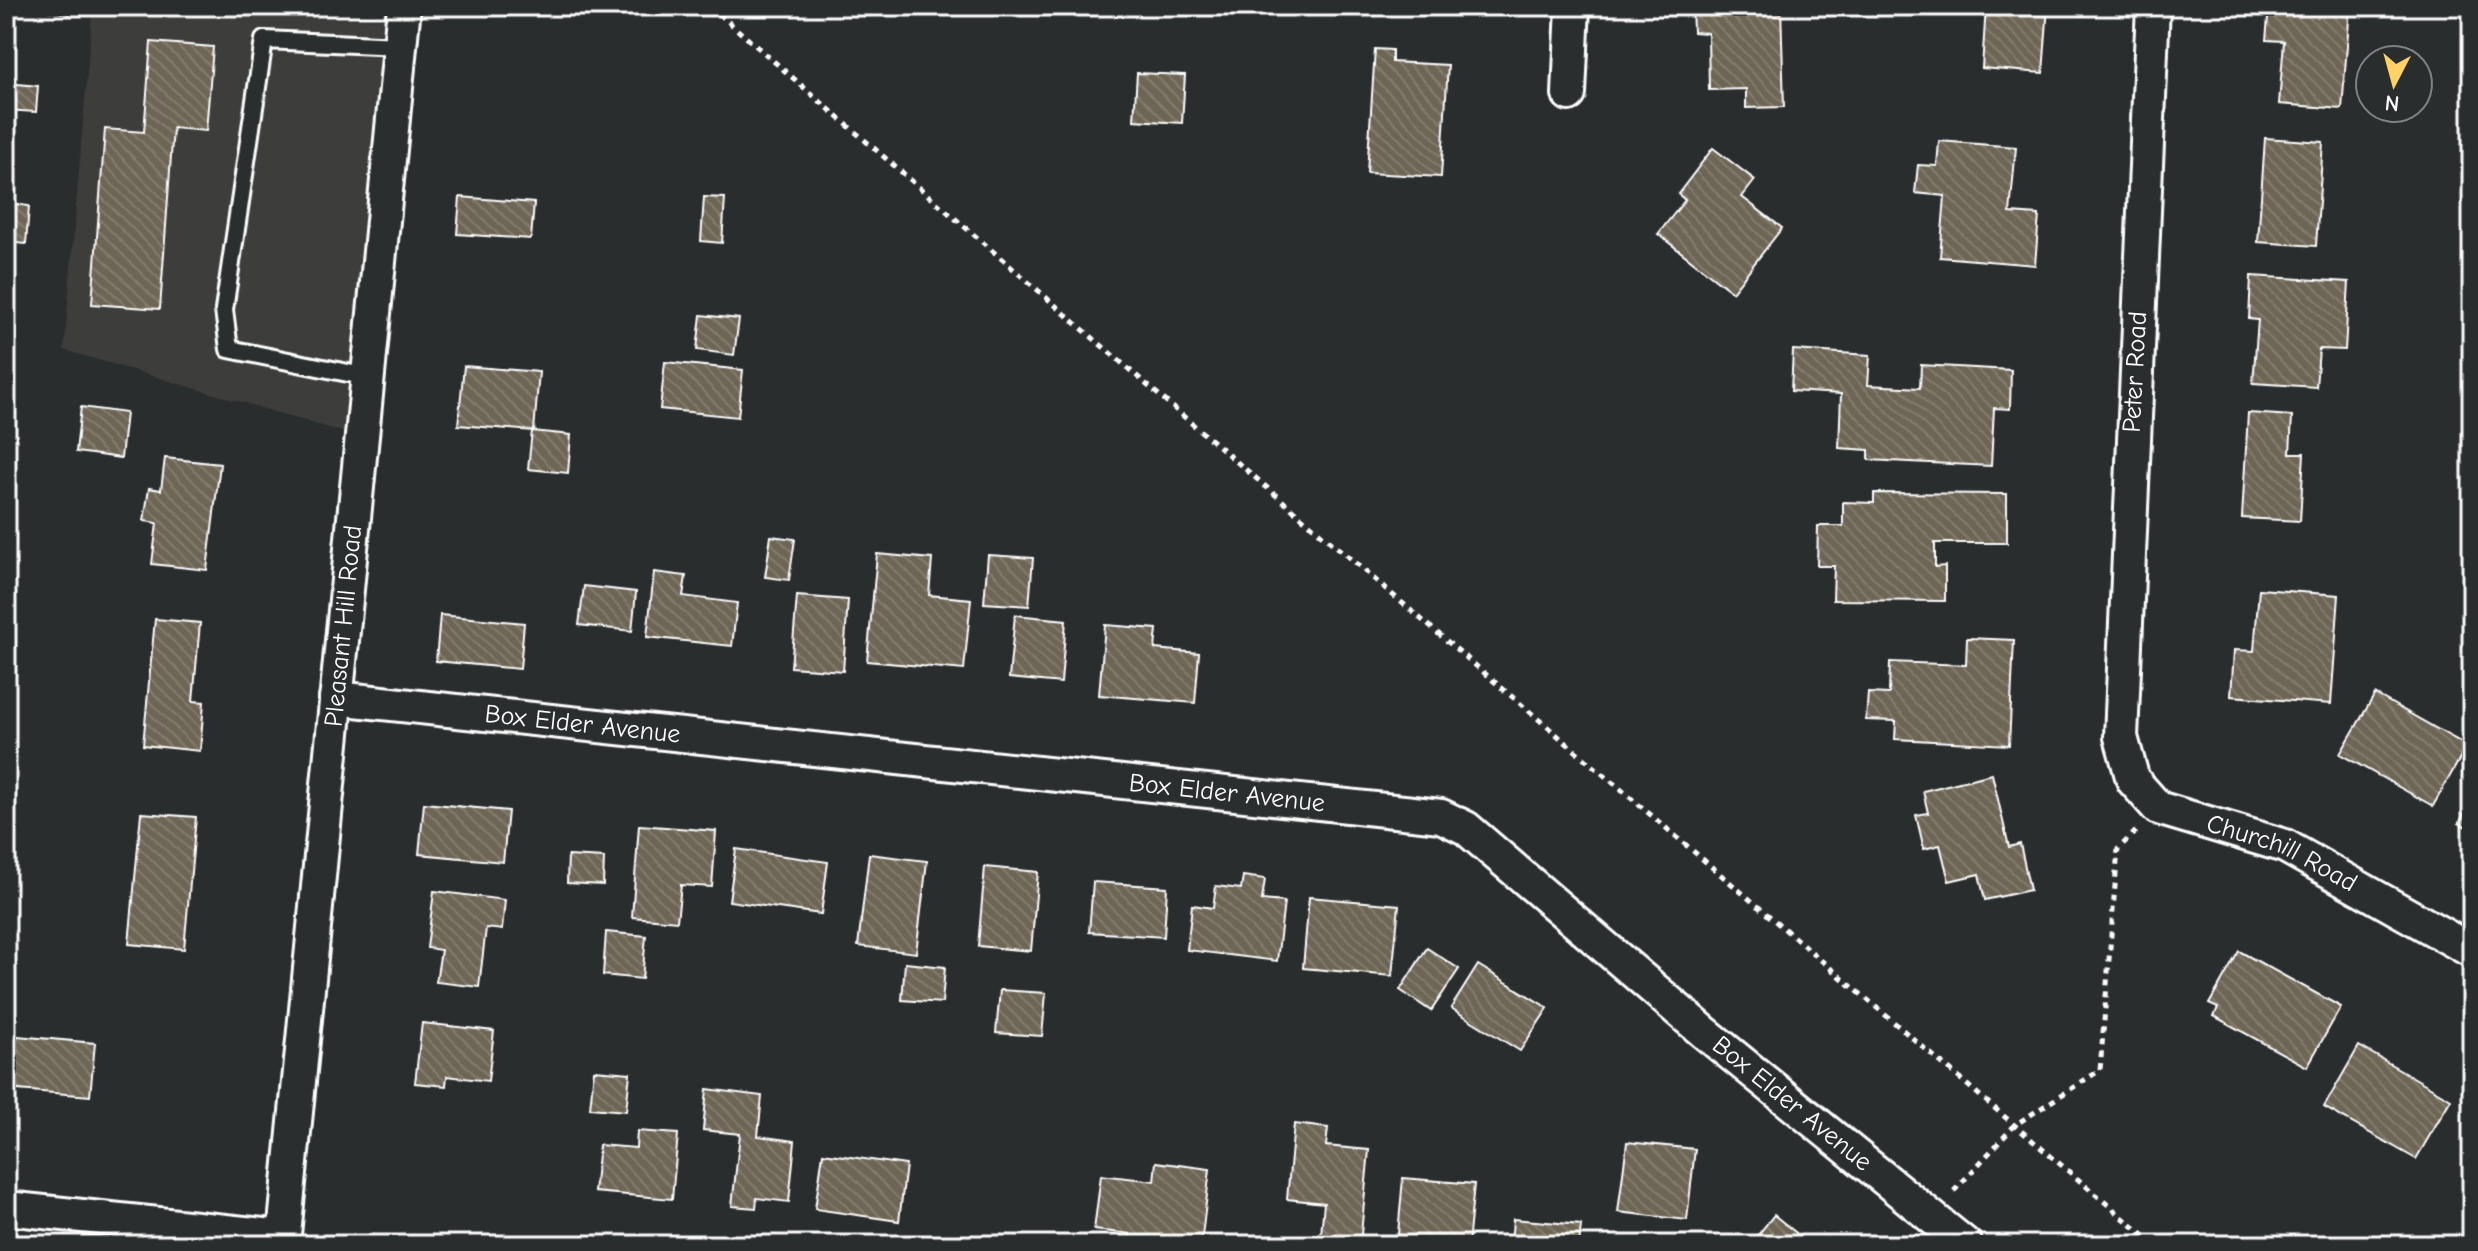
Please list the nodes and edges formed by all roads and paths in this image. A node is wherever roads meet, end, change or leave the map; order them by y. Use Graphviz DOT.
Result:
graph roads {
  1 [pos="404,6"];
  2 [pos="710,6"];
  3 [pos="1573,6"];
  4 [pos="2153,6"];
  5 [pos="400,46"];
  6 [pos="1569,94"];
  7 [pos="368,377"];
  8 [pos="336,698"];
  9 [pos="2158,808"];
  10 [pos="2472,951"];
  11 [pos="2015,1125"];
  12 [pos="6,1208"];
  13 [pos="1931,1215"];
  14 [pos="283,1241"];
  15 [pos="1966,1245"];
  16 [pos="2155,1245"];
  1 -- 5 [label="street, Pleasant Hill Road"];
  2 -- 11 [label="path"];
  3 -- 6 [label="street"];
  4 -- 9 [label="street, Peter Road"];
  5 -- 7 [label="street, Pleasant Hill Road"];
  5 -- 7 [label="lane"];
  7 -- 8 [label="street, Pleasant Hill Road"];
  8 -- 13 [label="street, Box Elder Avenue"];
  8 -- 14 [label="street, Pleasant Hill Road"];
  9 -- 10 [label="street, Churchill Road"];
  9 -- 11 [label="path"];
  11 -- 13 [label="path"];
  11 -- 16 [label="path"];
  12 -- 14 [label="street"];
  13 -- 15 [label="street, Box Elder Avenue"];
}
